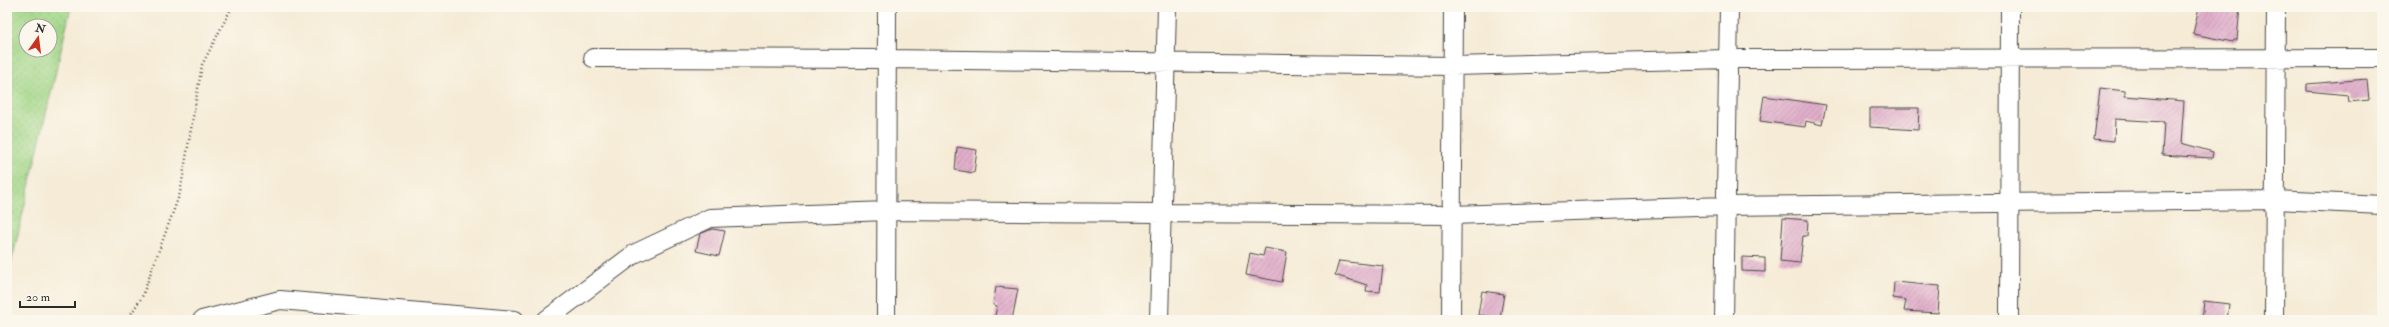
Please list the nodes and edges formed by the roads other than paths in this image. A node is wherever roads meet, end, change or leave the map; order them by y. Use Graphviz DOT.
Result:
graph roads {
  1 [pos="887,7"];
  2 [pos="1167,7"];
  3 [pos="1453,7"];
  4 [pos="1729,7"];
  5 [pos="2010,7"];
  6 [pos="2276,7"];
  7 [pos="2276,57"];
  8 [pos="593,58"];
  9 [pos="2382,58"];
  10 [pos="887,59"];
  11 [pos="1728,59"];
  12 [pos="2010,60"];
  13 [pos="1165,61"];
  14 [pos="1453,66"];
  15 [pos="2275,200"];
  16 [pos="2009,202"];
  17 [pos="2382,205"];
  18 [pos="1726,206"];
  19 [pos="886,211"];
  20 [pos="1162,213"];
  21 [pos="1451,215"];
  22 [pos="202,320"];
  23 [pos="515,320"];
  24 [pos="546,320"];
  25 [pos="886,320"];
  26 [pos="1159,320"];
  27 [pos="1451,320"];
  28 [pos="1724,320"];
  29 [pos="2009,320"];
  30 [pos="2274,320"];
  1 -- 10 [label="street"];
  2 -- 13 [label="street"];
  3 -- 14 [label="street"];
  4 -- 11 [label="street"];
  5 -- 12 [label="street"];
  6 -- 7 [label="street"];
  7 -- 9 [label="street"];
  7 -- 12 [label="street"];
  7 -- 15 [label="street"];
  8 -- 10 [label="street"];
  10 -- 13 [label="street"];
  10 -- 19 [label="street"];
  11 -- 12 [label="street"];
  11 -- 14 [label="street"];
  11 -- 18 [label="street"];
  12 -- 16 [label="street"];
  13 -- 14 [label="street"];
  13 -- 20 [label="street"];
  14 -- 21 [label="street"];
  15 -- 16 [label="street"];
  15 -- 17 [label="street"];
  15 -- 30 [label="street"];
  16 -- 18 [label="street"];
  16 -- 29 [label="street"];
  18 -- 21 [label="street"];
  18 -- 28 [label="street"];
  19 -- 20 [label="street"];
  19 -- 24 [label="street"];
  19 -- 25 [label="street"];
  20 -- 21 [label="street"];
  20 -- 26 [label="street"];
  21 -- 27 [label="street"];
  22 -- 23 [label="street"];
}
